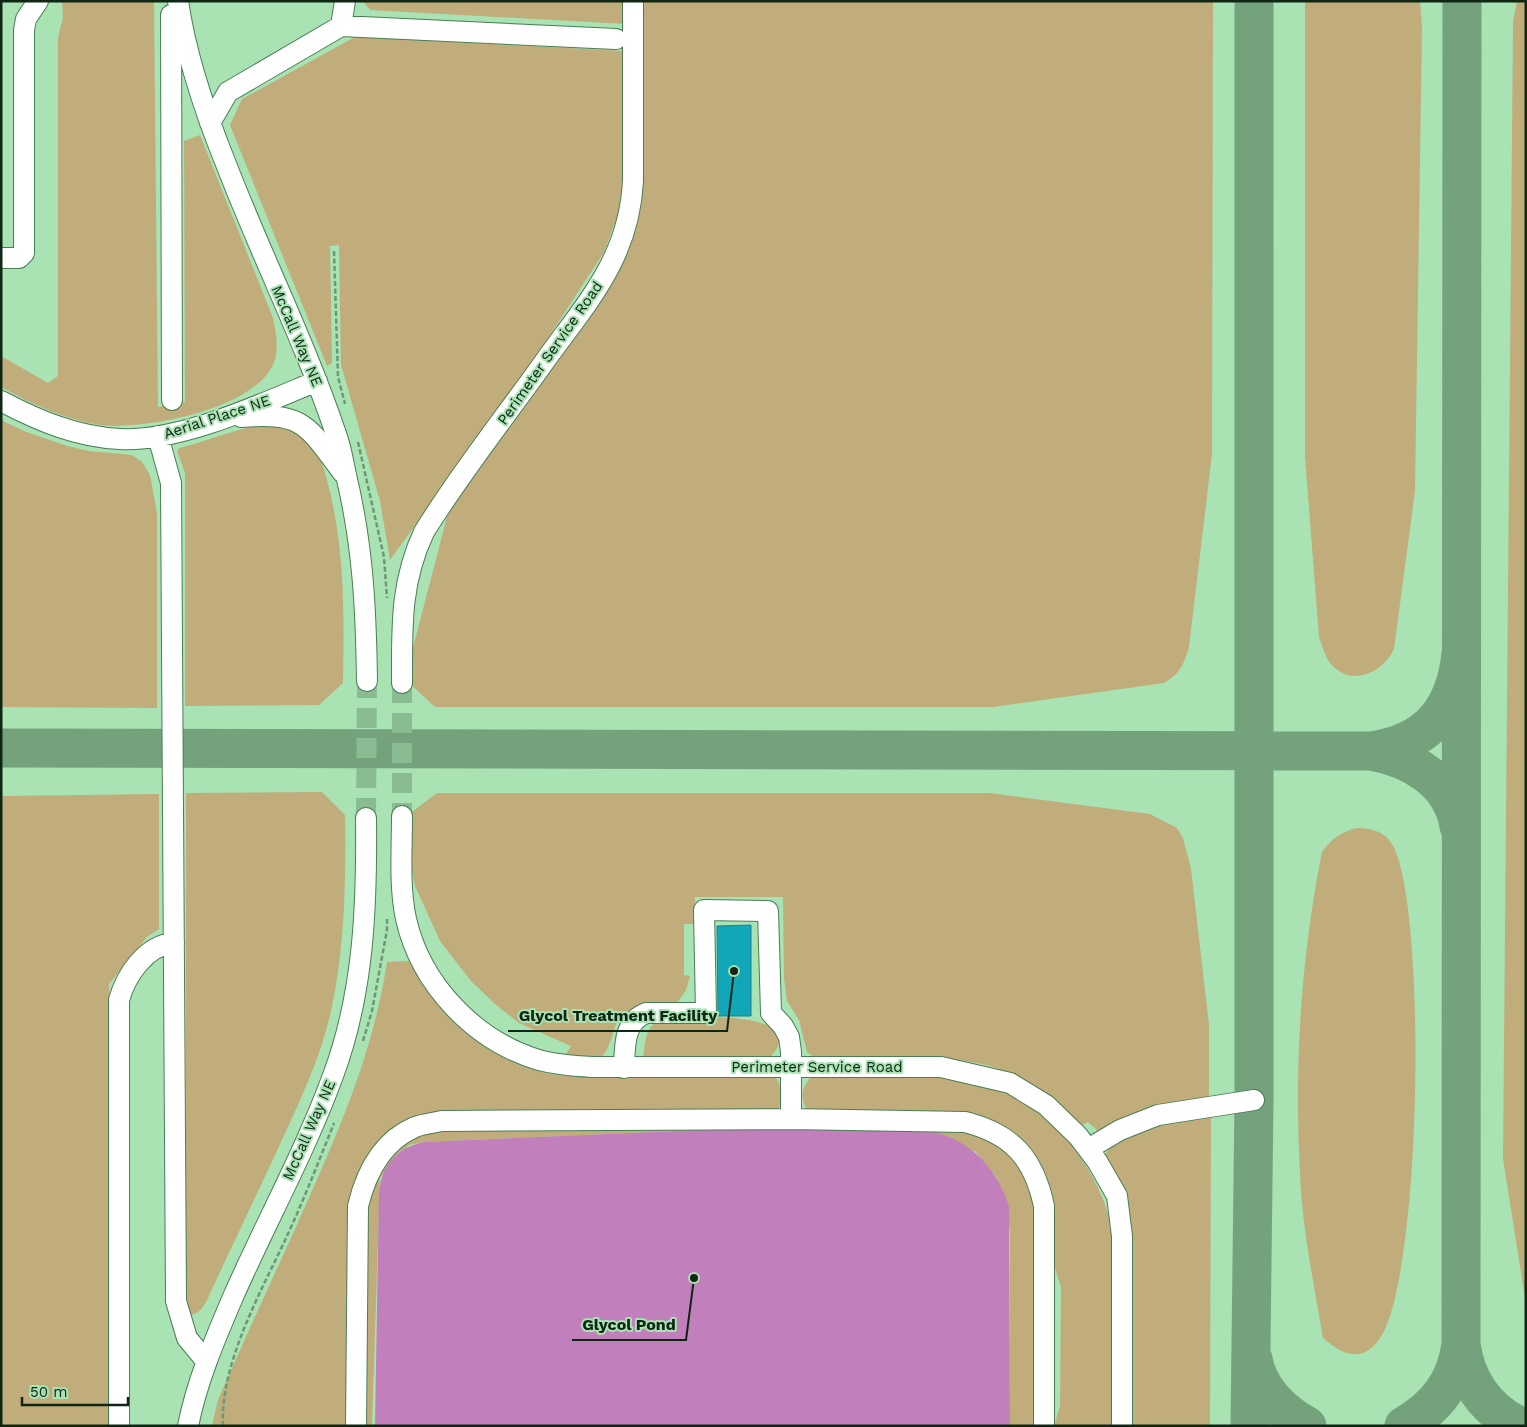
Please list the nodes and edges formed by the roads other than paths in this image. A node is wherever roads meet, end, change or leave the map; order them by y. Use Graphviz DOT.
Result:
graph roads {
  1 [pos="38,1"];
  2 [pos="171,1"];
  3 [pos="178,1"];
  4 [pos="345,1"];
  5 [pos="633,1"];
  6 [pos="342,26"];
  7 [pos="616,39"];
  8 [pos="210,123"];
  9 [pos="1,258"];
  10 [pos="317,381"];
  11 [pos="1,400"];
  12 [pos="172,400"];
  13 [pos="219,419"];
  14 [pos="158,436"];
  15 [pos="346,477"];
  16 [pos="366,681"];
  17 [pos="402,684"];
  18 [pos="402,816"];
  19 [pos="366,818"];
  20 [pos="174,943"];
  21 [pos="624,1068"];
  22 [pos="791,1068"];
  23 [pos="1254,1100"];
  24 [pos="791,1119"];
  25 [pos="1088,1149"];
  26 [pos="206,1361"];
  27 [pos="120,1426"];
  28 [pos="188,1426"];
  29 [pos="356,1426"];
  30 [pos="1044,1426"];
  31 [pos="1122,1426"];
  1 -- 9 [label="street"];
  2 -- 12 [label="street"];
  3 -- 8 [label="street, McCall Way NE"];
  4 -- 6 [label="street"];
  5 -- 17 [label="street, Perimeter Service Road"];
  6 -- 7 [label="street"];
  6 -- 8 [label="street"];
  8 -- 10 [label="street, McCall Way NE"];
  10 -- 13 [label="street, Aerial Place NE"];
  10 -- 15 [label="street, McCall Way NE"];
  11 -- 14 [label="street, Aerial Place NE"];
  13 -- 14 [label="street, Aerial Place NE"];
  13 -- 15 [label="street"];
  14 -- 20 [label="street"];
  15 -- 16 [label="street, McCall Way NE"];
  18 -- 21 [label="street, Perimeter Service Road"];
  19 -- 26 [label="street, McCall Way NE"];
  20 -- 26 [label="street"];
  20 -- 27 [label="street"];
  21 -- 22 [label="street, Perimeter Service Road"];
  21 -- 22 [label="street"];
  22 -- 24 [label="street"];
  22 -- 25 [label="street, Perimeter Service Road"];
  23 -- 25 [label="street"];
  24 -- 29 [label="street"];
  24 -- 30 [label="street"];
  25 -- 31 [label="street, Perimeter Service Road"];
  26 -- 28 [label="street, McCall Way NE"];
}
